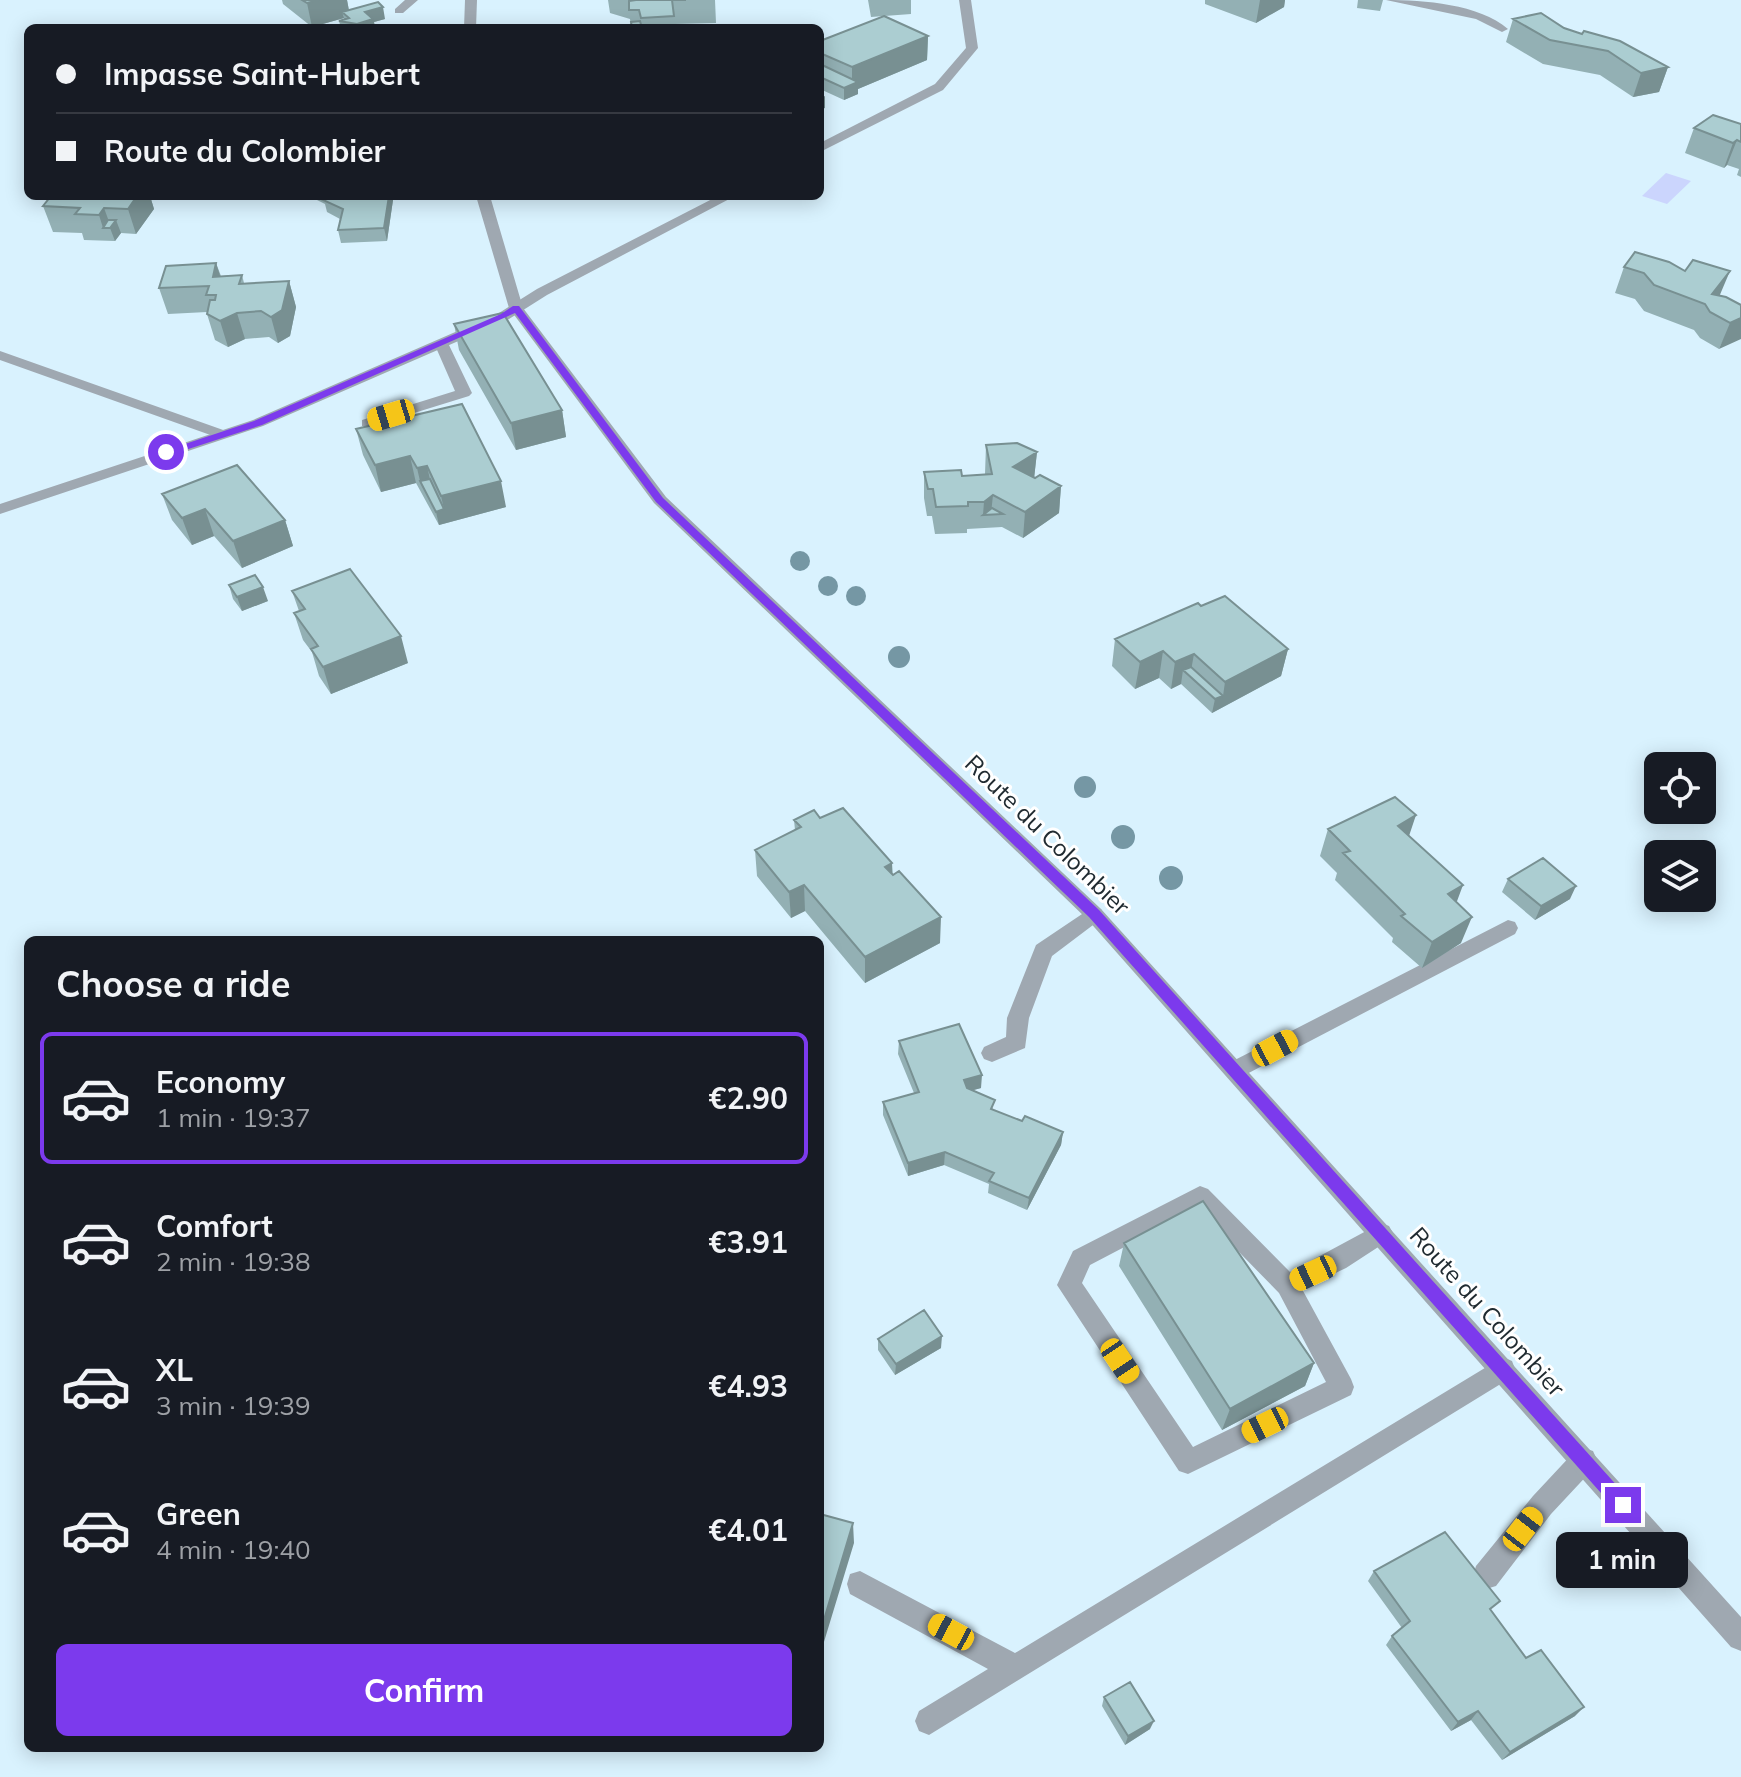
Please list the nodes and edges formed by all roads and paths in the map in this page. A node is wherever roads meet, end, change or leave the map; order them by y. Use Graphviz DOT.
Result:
graph roads {
  1 [pos="412,0"];
  2 [pos="471,0"];
  3 [pos="965,0"];
  4 [pos="1392,0"];
  5 [pos="399,11"];
  6 [pos="470,24"];
  7 [pos="1502,29"];
  8 [pos="824,146"];
  9 [pos="484,200"];
  10 [pos="720,200"];
  11 [pos="516,308"];
  12 [pos="441,343"];
  13 [pos="0,355"];
  14 [pos="367,423"];
  15 [pos="221,434"];
  16 [pos="0,509"];
  17 [pos="1094,914"];
  18 [pos="1508,928"];
  19 [pos="992,1053"];
  20 [pos="1235,1070"];
  21 [pos="1381,1233"];
  22 [pos="1287,1285"];
  23 [pos="1503,1369"];
  24 [pos="1584,1460"];
  25 [pos="1486,1576"];
  26 [pos="860,1584"];
  27 [pos="1741,1637"];
  28 [pos="1015,1668"];
  29 [pos="929,1721"];
  1 -- 5 [label="street"];
  2 -- 6 [label="street"];
  3 -- 8 [label="street"];
  4 -- 7 [label="street"];
  9 -- 11 [label="street, Route du Colombier"];
  10 -- 11 [label="street"];
  11 -- 12 [label="street"];
  11 -- 17 [label="street, Route du Colombier"];
  12 -- 14 [label="street"];
  12 -- 15 [label="street"];
  13 -- 15 [label="street"];
  15 -- 16 [label="street"];
  17 -- 19 [label="street"];
  17 -- 20 [label="street, Route du Colombier"];
  18 -- 20 [label="street"];
  20 -- 21 [label="street, Route du Colombier"];
  21 -- 22 [label="street"];
  21 -- 23 [label="street, Route du Colombier"];
  22 -- 22 [label="street"];
  23 -- 24 [label="street, Route du Colombier"];
  23 -- 28 [label="street"];
  24 -- 25 [label="street"];
  24 -- 27 [label="street, Route du Colombier"];
  26 -- 28 [label="street"];
  28 -- 29 [label="street"];
}
